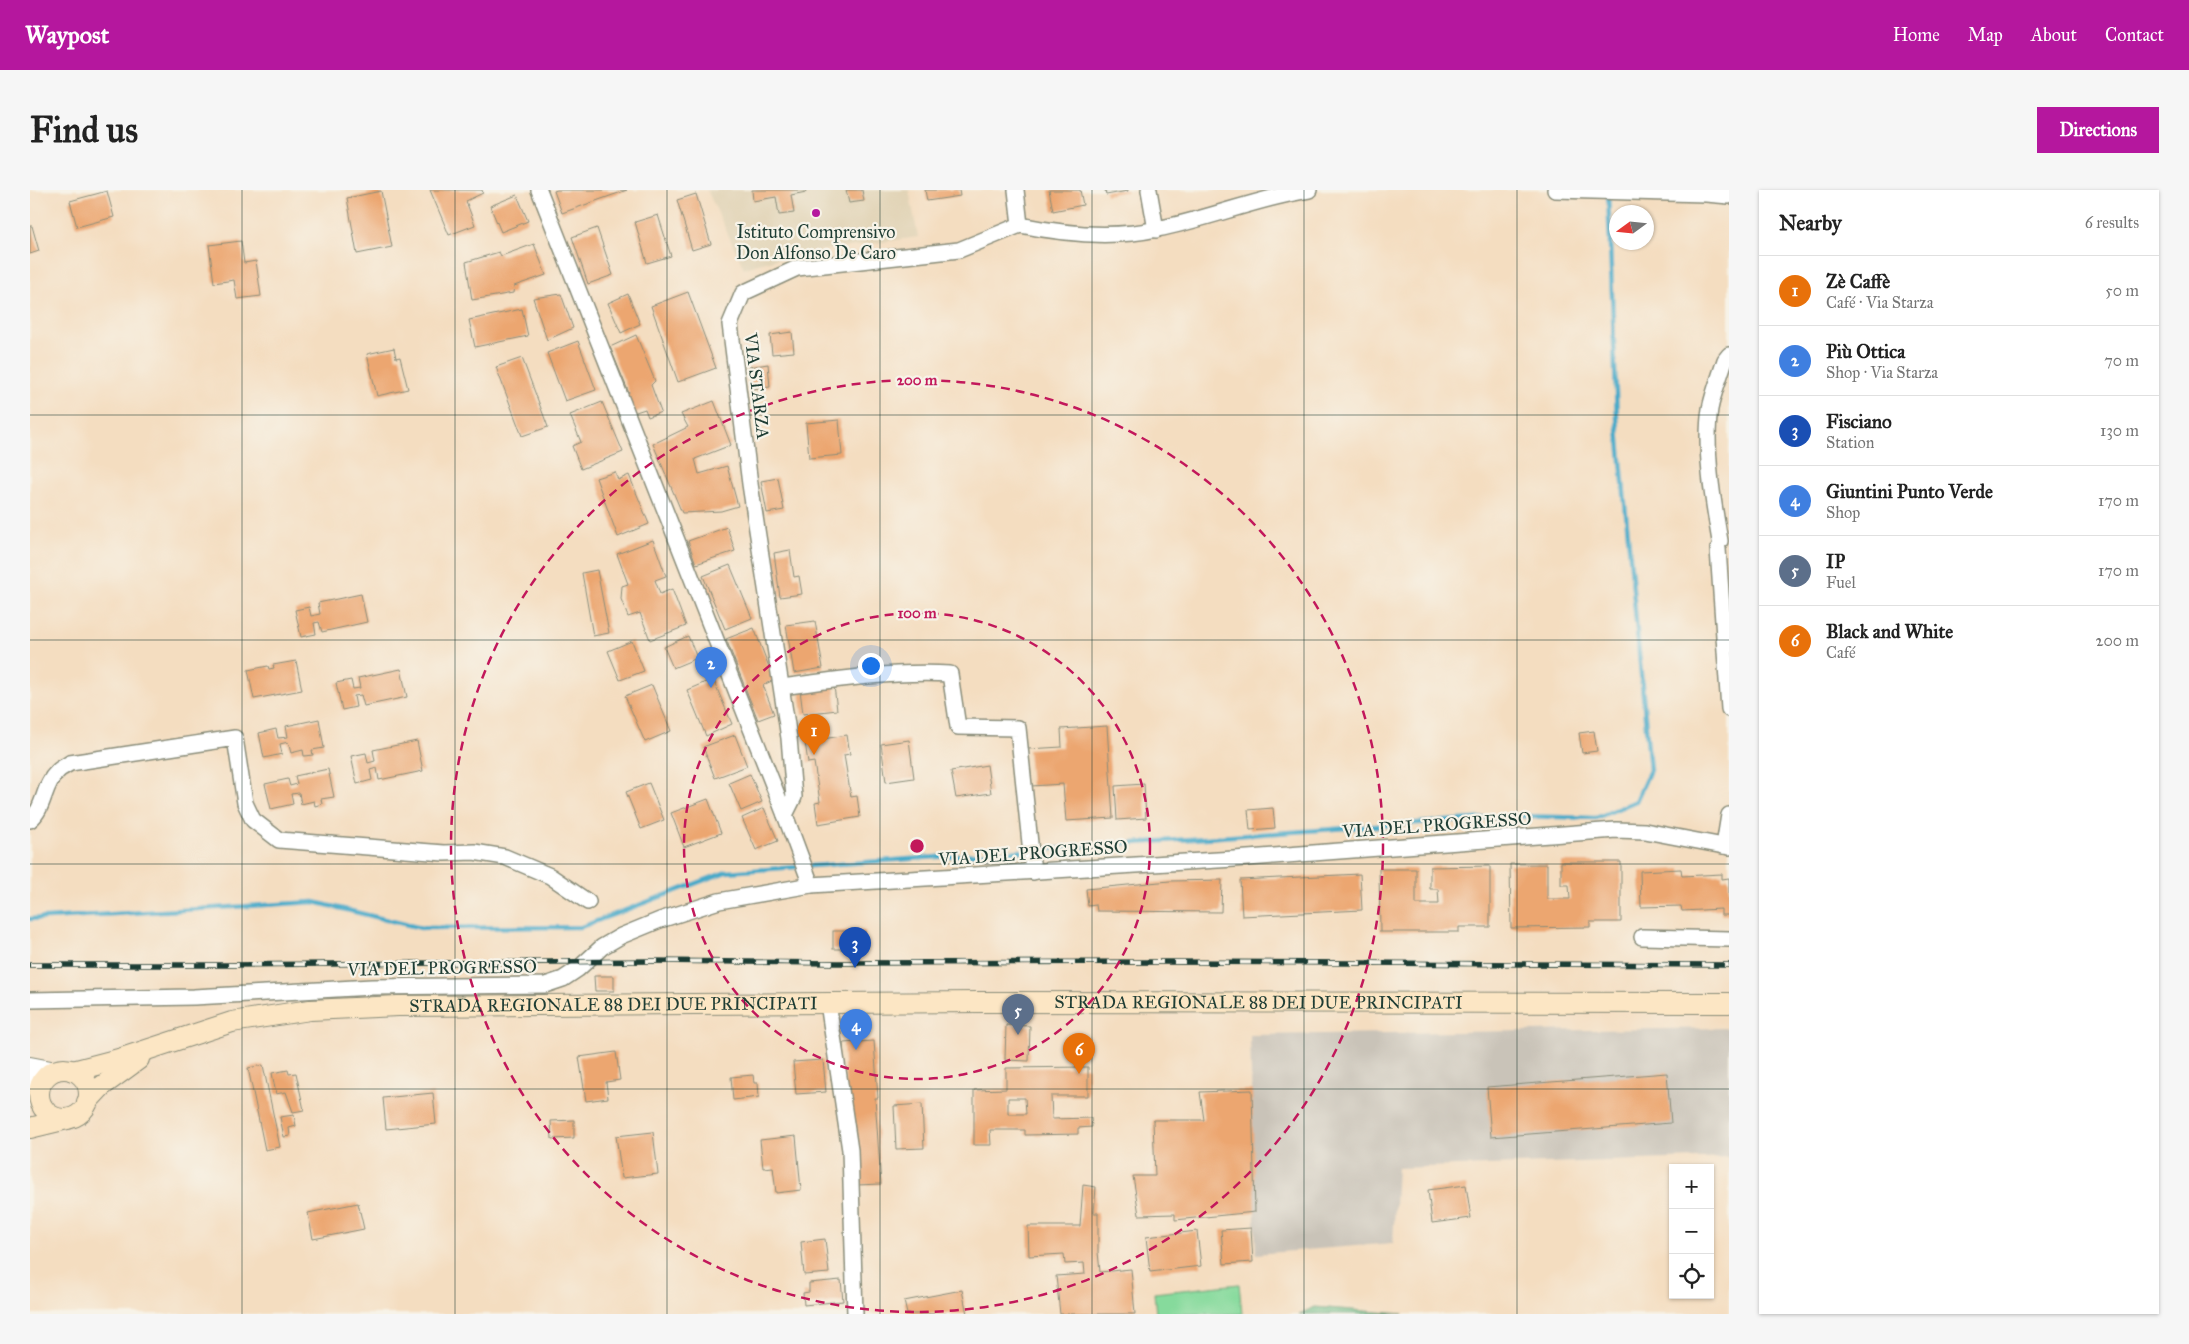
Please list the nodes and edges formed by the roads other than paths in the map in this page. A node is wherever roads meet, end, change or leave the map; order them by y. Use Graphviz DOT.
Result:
graph roads {
  1 [pos="539,190"];
  2 [pos="1016,190"];
  3 [pos="1149,190"];
  4 [pos="1309,190"];
  5 [pos="1555,190"];
  6 [pos="1597,191"];
  7 [pos="1729,196"];
  8 [pos="1020,225"];
  9 [pos="1156,230"];
  10 [pos="1729,355"];
  11 [pos="1725,543"];
  12 [pos="1729,564"];
  13 [pos="1721,604"];
  14 [pos="782,687"];
  15 [pos="1729,709"];
  16 [pos="785,815"];
  17 [pos="1729,815"];
  18 [pos="30,820"];
  19 [pos="1726,847"];
  20 [pos="1033,866"];
  21 [pos="809,880"];
  22 [pos="588,902"];
  23 [pos="1642,937"];
  24 [pos="1729,939"];
  25 [pos="30,1000"];
  26 [pos="828,1003"];
  27 [pos="1729,1003"];
  28 [pos="162,1045"];
  29 [pos="30,1066"];
  30 [pos="64,1071"];
  31 [pos="35,1094"];
  32 [pos="88,1102"];
  33 [pos="69,1119"];
  34 [pos="30,1128"];
  35 [pos="855,1314"];
  1 -- 16 [label="street"];
  2 -- 8 [label="street"];
  3 -- 9 [label="street"];
  4 -- 9 [label="street"];
  5 -- 6 [label="street"];
  6 -- 7 [label="street"];
  8 -- 9 [label="street"];
  8 -- 14 [label="street, VIA STARZA"];
  10 -- 11 [label="street"];
  11 -- 13 [label="street"];
  12 -- 13 [label="street"];
  13 -- 15 [label="street"];
  14 -- 16 [label="street, VIA STARZA"];
  14 -- 20 [label="street"];
  16 -- 21 [label="street"];
  17 -- 19 [label="street"];
  18 -- 22 [label="street"];
  19 -- 20 [label="street, VIA DEL PROGRESSO"];
  20 -- 21 [label="street, VIA DEL PROGRESSO"];
  21 -- 25 [label="street, VIA DEL PROGRESSO"];
  23 -- 24 [label="street"];
  26 -- 27 [label="main road, STRADA REGIONALE 88 DEI DUE PRINCIPATI"];
  26 -- 28 [label="main road, STRADA REGIONALE 88 DEI DUE PRINCIPATI"];
  26 -- 35 [label="street"];
  28 -- 30 [label="main road, STRADA REGIONALE 88 DEI DUE PRINCIPATI"];
  28 -- 32 [label="main road, STRADA REGIONALE 88 DEI DUE PRINCIPATI"];
  29 -- 30 [label="street"];
  30 -- 31 [label="main road"];
  30 -- 32 [label="main road"];
  31 -- 33 [label="main road"];
  32 -- 33 [label="main road, STRADA REGIONALE 88 DEI DUE PRINCIPATI"];
  33 -- 34 [label="main road, STRADA REGIONALE 88 DEI DUE PRINCIPATI"];
}
